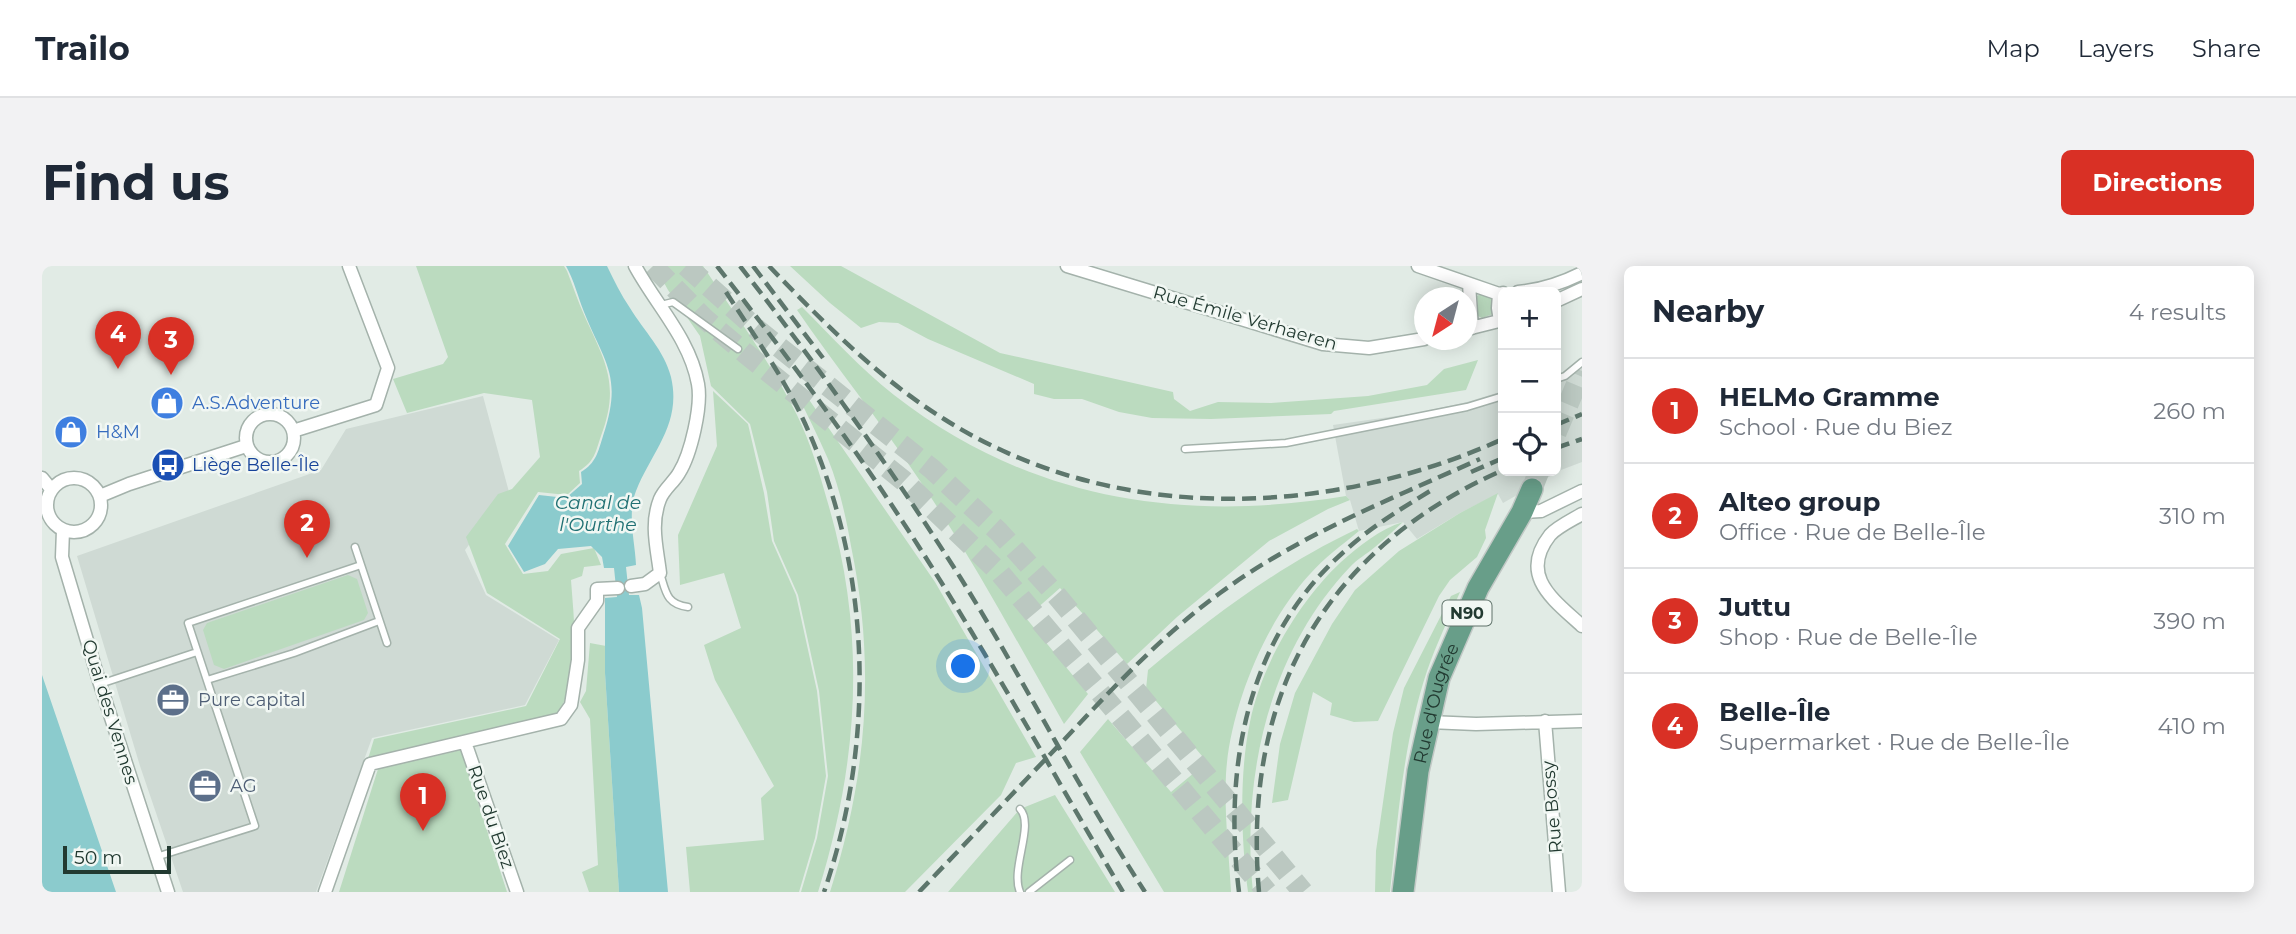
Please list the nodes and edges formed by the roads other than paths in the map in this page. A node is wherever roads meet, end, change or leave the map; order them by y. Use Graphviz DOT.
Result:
graph roads {
  1 [pos="349,266"];
  2 [pos="635,266"];
  3 [pos="1067,266"];
  4 [pos="1418,266"];
  5 [pos="1582,273"];
  6 [pos="1469,284"];
  7 [pos="1546,287"];
  8 [pos="1582,289"];
  9 [pos="1498,293"];
  10 [pos="1561,299"];
  11 [pos="1582,300"];
  12 [pos="1561,301"];
  13 [pos="659,305"];
  14 [pos="1498,322"];
  15 [pos="1477,326"];
  16 [pos="1414,341"];
  17 [pos="738,349"];
  18 [pos="1582,362"];
  19 [pos="1561,377"];
  20 [pos="1498,398"];
  21 [pos="293,431"];
  22 [pos="246,446"];
  23 [pos="1185,449"];
  24 [pos="42,478"];
  25 [pos="51,489"];
  26 [pos="1532,489"];
  27 [pos="1582,491"];
  28 [pos="100,496"];
  29 [pos="1522,512"];
  30 [pos="1582,514"];
  31 [pos="45,517"];
  32 [pos="63,530"];
  33 [pos="355,547"];
  34 [pos="361,565"];
  35 [pos="660,573"];
  36 [pos="631,586"];
  37 [pos="618,588"];
  38 [pos="688,607"];
  39 [pos="379,621"];
  40 [pos="1582,626"];
  41 [pos="387,643"];
  42 [pos="197,652"];
  43 [pos="207,680"];
  44 [pos="100,684"];
  45 [pos="1545,721"];
  46 [pos="1582,721"];
  47 [pos="1429,722"];
  48 [pos="465,742"];
  49 [pos="1020,810"];
  50 [pos="156,858"];
  51 [pos="1070,860"];
  52 [pos="168,892"];
  53 [pos="325,892"];
  54 [pos="517,892"];
  55 [pos="1020,892"];
  56 [pos="1029,892"];
  57 [pos="1403,892"];
  58 [pos="1559,892"];
  1 -- 21 [label="street"];
  2 -- 13 [label="street"];
  3 -- 16 [label="street, Rue Émile Verhaeren"];
  4 -- 6 [label="street"];
  5 -- 7 [label="street"];
  6 -- 9 [label="street"];
  8 -- 10 [label="street"];
  11 -- 12 [label="street"];
  13 -- 17 [label="lane"];
  13 -- 35 [label="street"];
  14 -- 15 [label="street"];
  18 -- 19 [label="lane"];
  20 -- 23 [label="lane"];
  21 -- 22 [label="street"];
  21 -- 22 [label="street"];
  22 -- 28 [label="street"];
  24 -- 25 [label="street"];
  25 -- 28 [label="street"];
  25 -- 31 [label="street"];
  26 -- 29 [label="main road, Rue d'Ougrée / N90"];
  27 -- 29 [label="street"];
  28 -- 32 [label="street"];
  29 -- 47 [label="main road, Rue d'Ougrée / N90"];
  30 -- 40 [label="street"];
  31 -- 32 [label="street"];
  32 -- 44 [label="street, Quai des Vennes"];
  33 -- 34 [label="lane"];
  34 -- 39 [label="lane"];
  34 -- 42 [label="lane"];
  35 -- 36 [label="street"];
  35 -- 38 [label="lane"];
  37 -- 48 [label="street"];
  39 -- 41 [label="lane"];
  39 -- 43 [label="lane"];
  42 -- 43 [label="lane"];
  42 -- 44 [label="lane"];
  43 -- 50 [label="lane"];
  44 -- 50 [label="street, Quai des Vennes"];
  45 -- 46 [label="street"];
  45 -- 47 [label="street"];
  45 -- 58 [label="street, Rue Bossy"];
  47 -- 57 [label="main road, Rue d'Ougrée / N90"];
  48 -- 53 [label="street"];
  48 -- 54 [label="street, Rue du Biez"];
  49 -- 55 [label="lane"];
  50 -- 52 [label="street, Quai des Vennes"];
  51 -- 56 [label="lane"];
}
